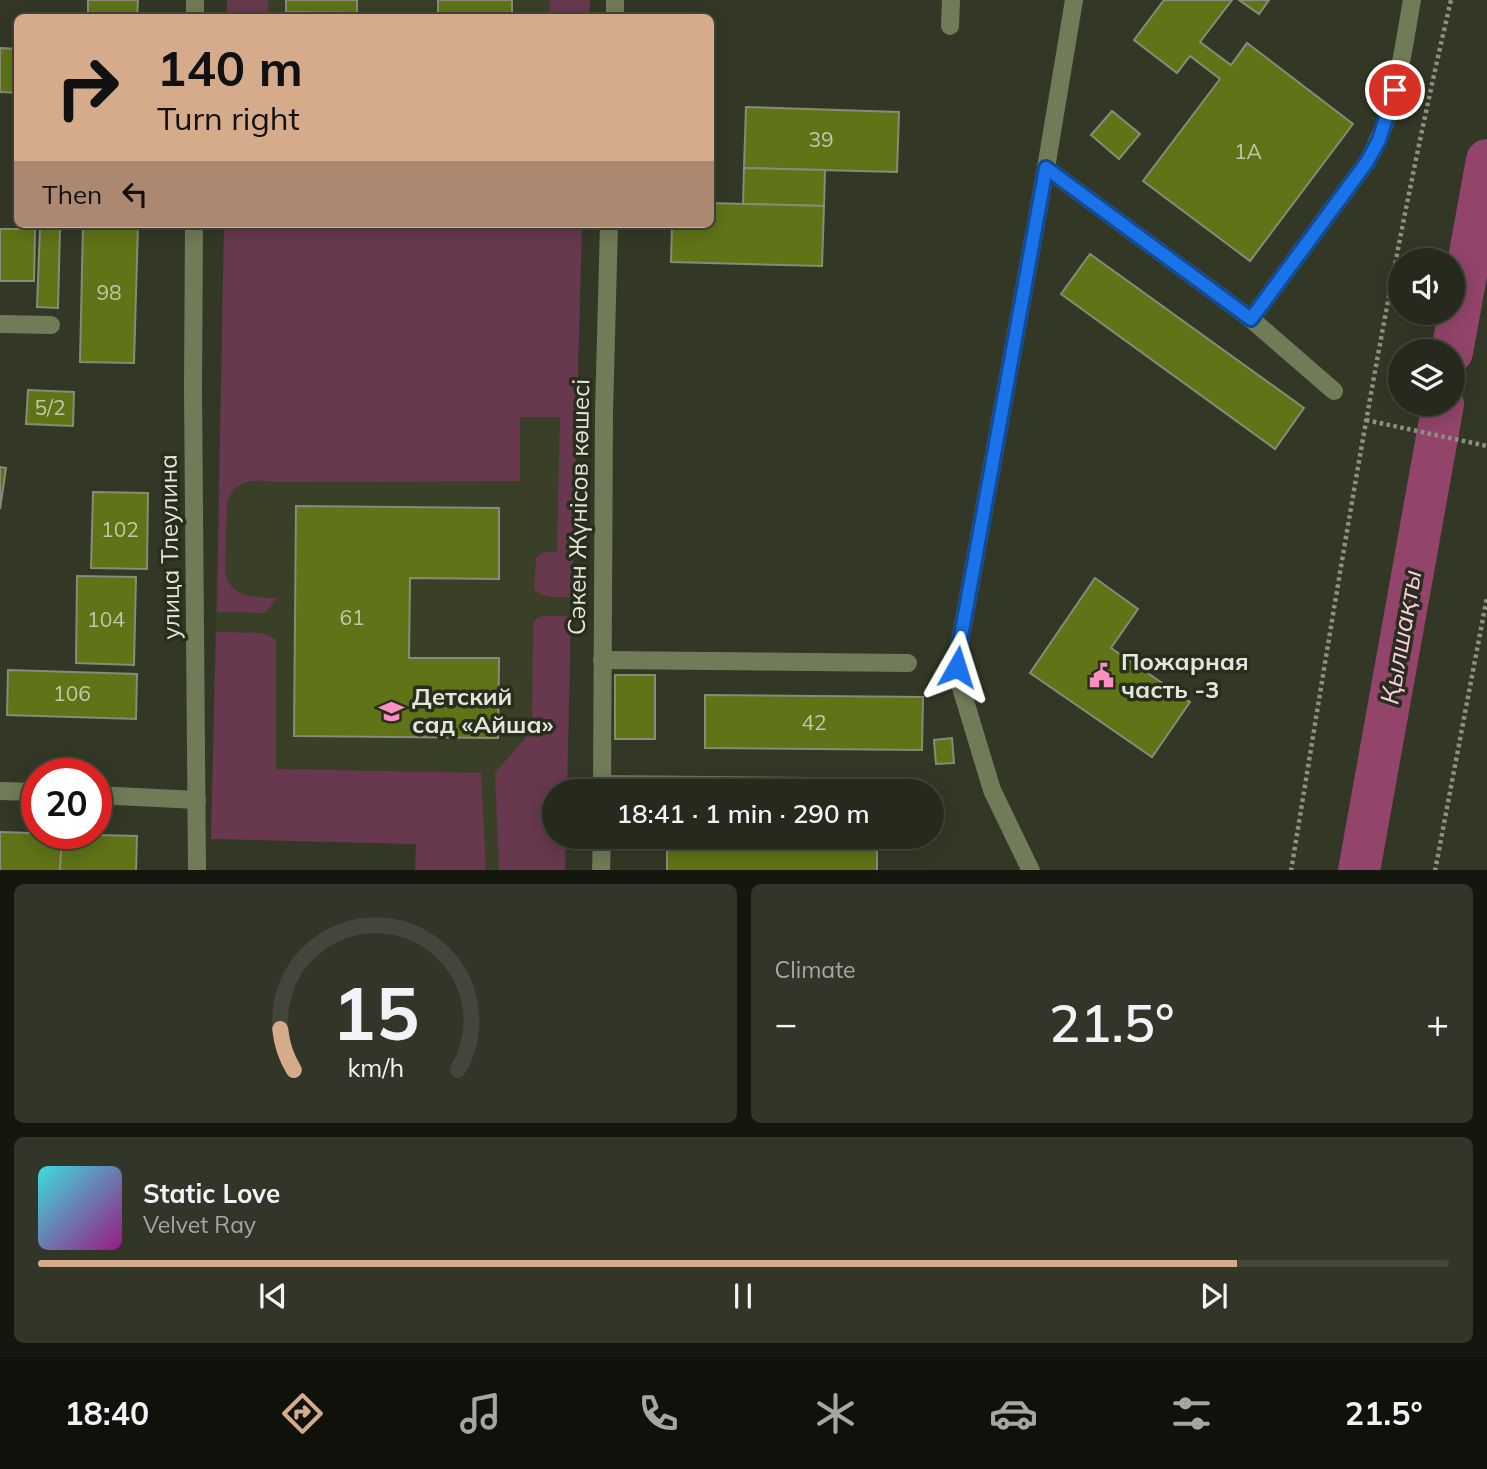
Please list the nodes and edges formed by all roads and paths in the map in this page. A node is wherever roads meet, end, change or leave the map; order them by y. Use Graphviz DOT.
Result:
graph roads {
  1 [pos="951,0"];
  2 [pos="1074,0"];
  3 [pos="1412,0"];
  4 [pos="1451,0"];
  5 [pos="950,26"];
  6 [pos="1046,168"];
  7 [pos="194,228"];
  8 [pos="609,228"];
  9 [pos="1251,319"];
  10 [pos="0,324"];
  11 [pos="51,326"];
  12 [pos="1334,391"];
  13 [pos="1366,420"];
  14 [pos="1487,446"];
  15 [pos="1487,597"];
  16 [pos="601,660"];
  17 [pos="908,663"];
  18 [pos="602,779"];
  19 [pos="0,791"];
  20 [pos="21,792"];
  21 [pos="112,796"];
  22 [pos="197,800"];
  23 [pos="602,849"];
  24 [pos="197,870"];
  25 [pos="601,870"];
  26 [pos="1031,870"];
  27 [pos="1291,870"];
  28 [pos="1435,870"];
  1 -- 5 [label="street"];
  2 -- 6 [label="street"];
  3 -- 9 [label="street"];
  4 -- 13 [label="path"];
  6 -- 9 [label="street"];
  6 -- 26 [label="street"];
  7 -- 22 [label="street, улица Тлеулина"];
  8 -- 16 [label="street, Сәкен Жүнісов көшесі"];
  9 -- 12 [label="street"];
  10 -- 11 [label="street"];
  13 -- 14 [label="path"];
  13 -- 27 [label="path"];
  15 -- 28 [label="path"];
  16 -- 17 [label="street"];
  16 -- 18 [label="street, Сәкен Жүнісов көшесі"];
  19 -- 20 [label="street"];
  21 -- 22 [label="street"];
  22 -- 24 [label="street, улица Тлеулина"];
  23 -- 25 [label="street"];
}
